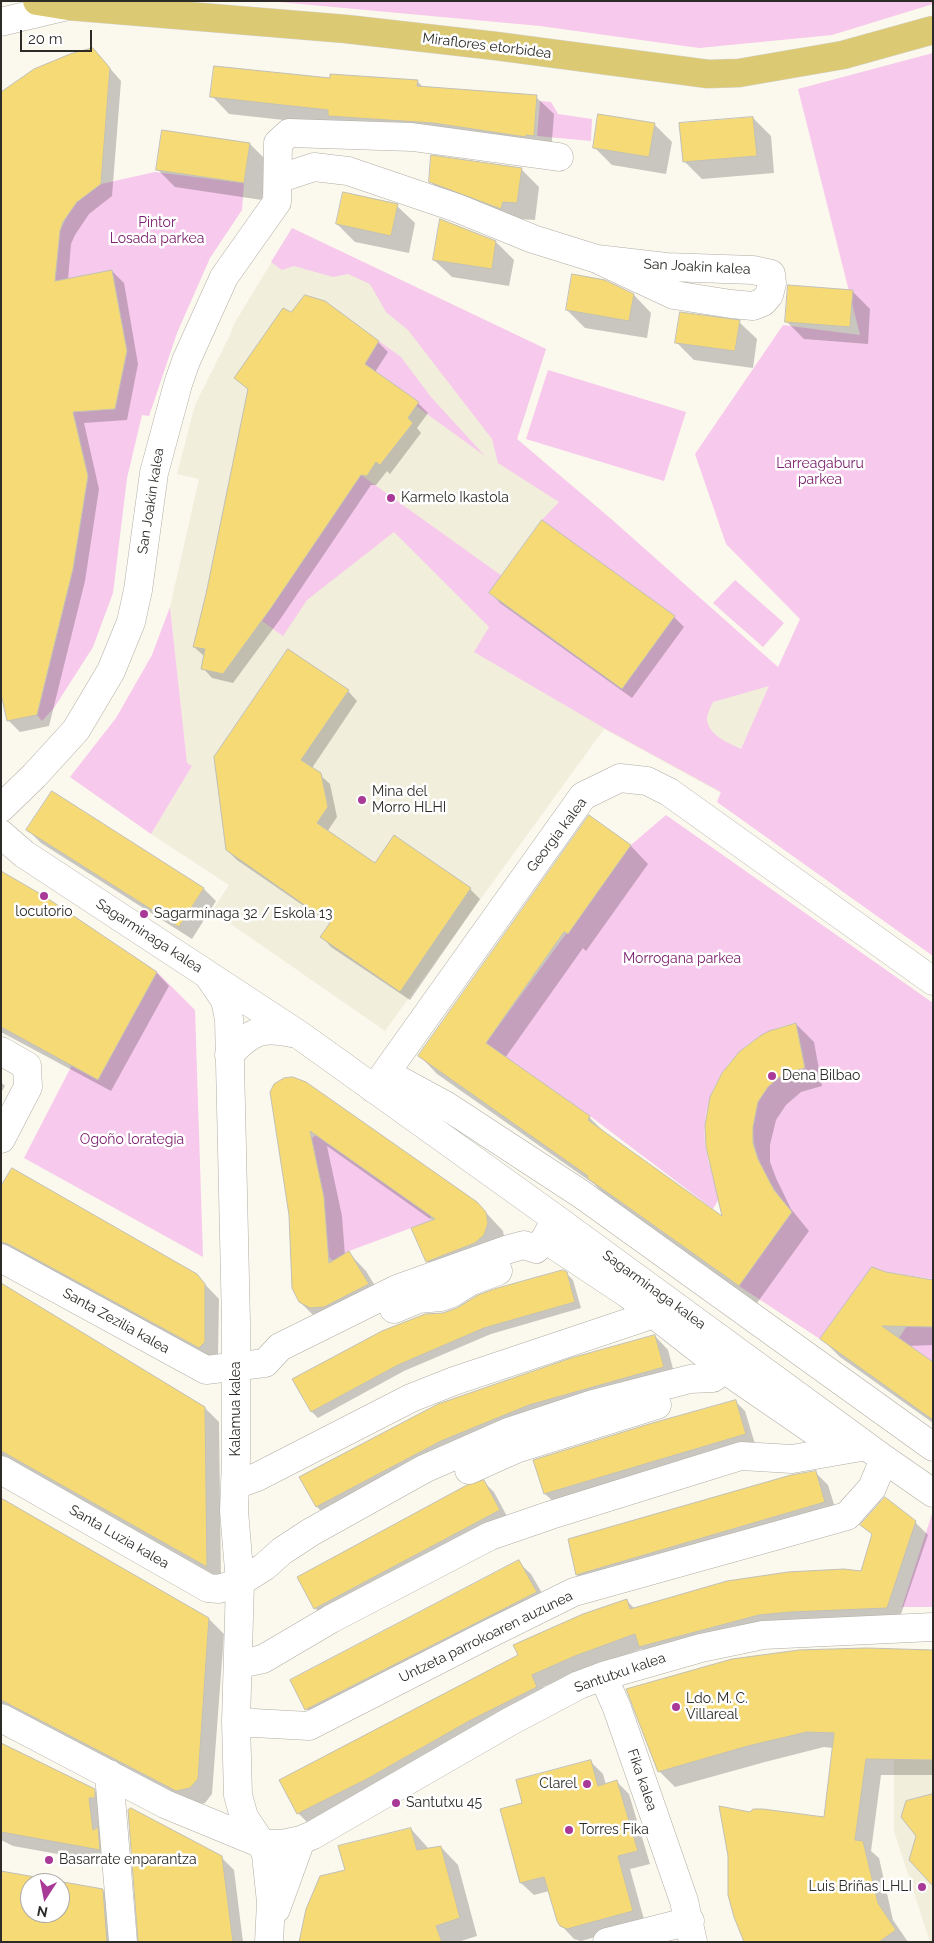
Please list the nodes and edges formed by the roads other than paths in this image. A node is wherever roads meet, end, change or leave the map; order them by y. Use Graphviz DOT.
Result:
graph roads {
  1 [pos="37,1"];
  2 [pos="112,5"];
  3 [pos="68,6"];
  4 [pos="1,22"];
  5 [pos="933,30"];
  6 [pos="559,157"];
  7 [pos="278,179"];
  8 [pos="597,259"];
  9 [pos="1,808"];
  10 [pos="1,834"];
  11 [pos="208,974"];
  12 [pos="933,981"];
  13 [pos="298,1034"];
  14 [pos="1,1051"];
  15 [pos="229,1055"];
  16 [pos="374,1089"];
  17 [pos="1,1139"];
  18 [pos="545,1235"];
  19 [pos="1,1258"];
  20 [pos="654,1314"];
  21 [pos="235,1367"];
  22 [pos="718,1374"];
  23 [pos="933,1447"];
  24 [pos="862,1456"];
  25 [pos="1,1470"];
  26 [pos="235,1485"];
  27 [pos="933,1492"];
  28 [pos="240,1582"];
  29 [pos="933,1626"];
  30 [pos="251,1660"];
  31 [pos="603,1676"];
  32 [pos="1,1718"];
  33 [pos="236,1722"];
  34 [pos="109,1774"];
  35 [pos="307,1837"];
  36 [pos="262,1844"];
  37 [pos="691,1931"];
  38 [pos="269,1938"];
  39 [pos="123,1942"];
  40 [pos="608,1942"];
  1 -- 3 [label="main road, Miraflores etorbidea"];
  2 -- 3 [label="main road, Miraflores etorbidea"];
  2 -- 5 [label="main road, Miraflores etorbidea"];
  3 -- 4 [label="street"];
  6 -- 7 [label="street, San Joakin kalea"];
  7 -- 8 [label="street, San Joakin kalea"];
  7 -- 9 [label="street, San Joakin kalea"];
  8 -- 8 [label="street, San Joakin kalea"];
  10 -- 11 [label="street, Sagarminaga kalea"];
  11 -- 13 [label="street, Sagarminaga kalea"];
  11 -- 15 [label="street, Kalamua kalea"];
  12 -- 16 [label="street, Georgia kalea"];
  13 -- 15 [label="street, Sagarminaga kalea"];
  13 -- 16 [label="street, Sagarminaga kalea"];
  14 -- 17 [label="street"];
  15 -- 21 [label="street, Kalamua kalea"];
  16 -- 18 [label="street, Sagarminaga kalea"];
  16 -- 23 [label="street"];
  18 -- 20 [label="street"];
  18 -- 21 [label="street"];
  18 -- 24 [label="street, Sagarminaga kalea"];
  19 -- 21 [label="street, Santa Zezilia kalea"];
  20 -- 22 [label="street"];
  20 -- 26 [label="street"];
  21 -- 26 [label="street, Kalamua kalea"];
  22 -- 24 [label="street"];
  22 -- 28 [label="street"];
  24 -- 27 [label="street, Sagarminaga kalea"];
  24 -- 30 [label="street"];
  24 -- 33 [label="street, Untzeta parrokoaren auzunea"];
  25 -- 28 [label="street, Santa Luzia kalea"];
  26 -- 28 [label="street, Kalamua kalea"];
  28 -- 30 [label="street, Kalamua kalea"];
  29 -- 31 [label="street, Santutxu kalea"];
  30 -- 33 [label="street, Kalamua kalea"];
  31 -- 35 [label="street, Santutxu kalea"];
  31 -- 37 [label="street, Fika kalea"];
  32 -- 34 [label="street"];
  33 -- 36 [label="street, Kalamua kalea"];
  34 -- 36 [label="street"];
  34 -- 39 [label="street"];
  35 -- 36 [label="street"];
  35 -- 38 [label="street"];
  36 -- 38 [label="street"];
  37 -- 40 [label="street"];
}
